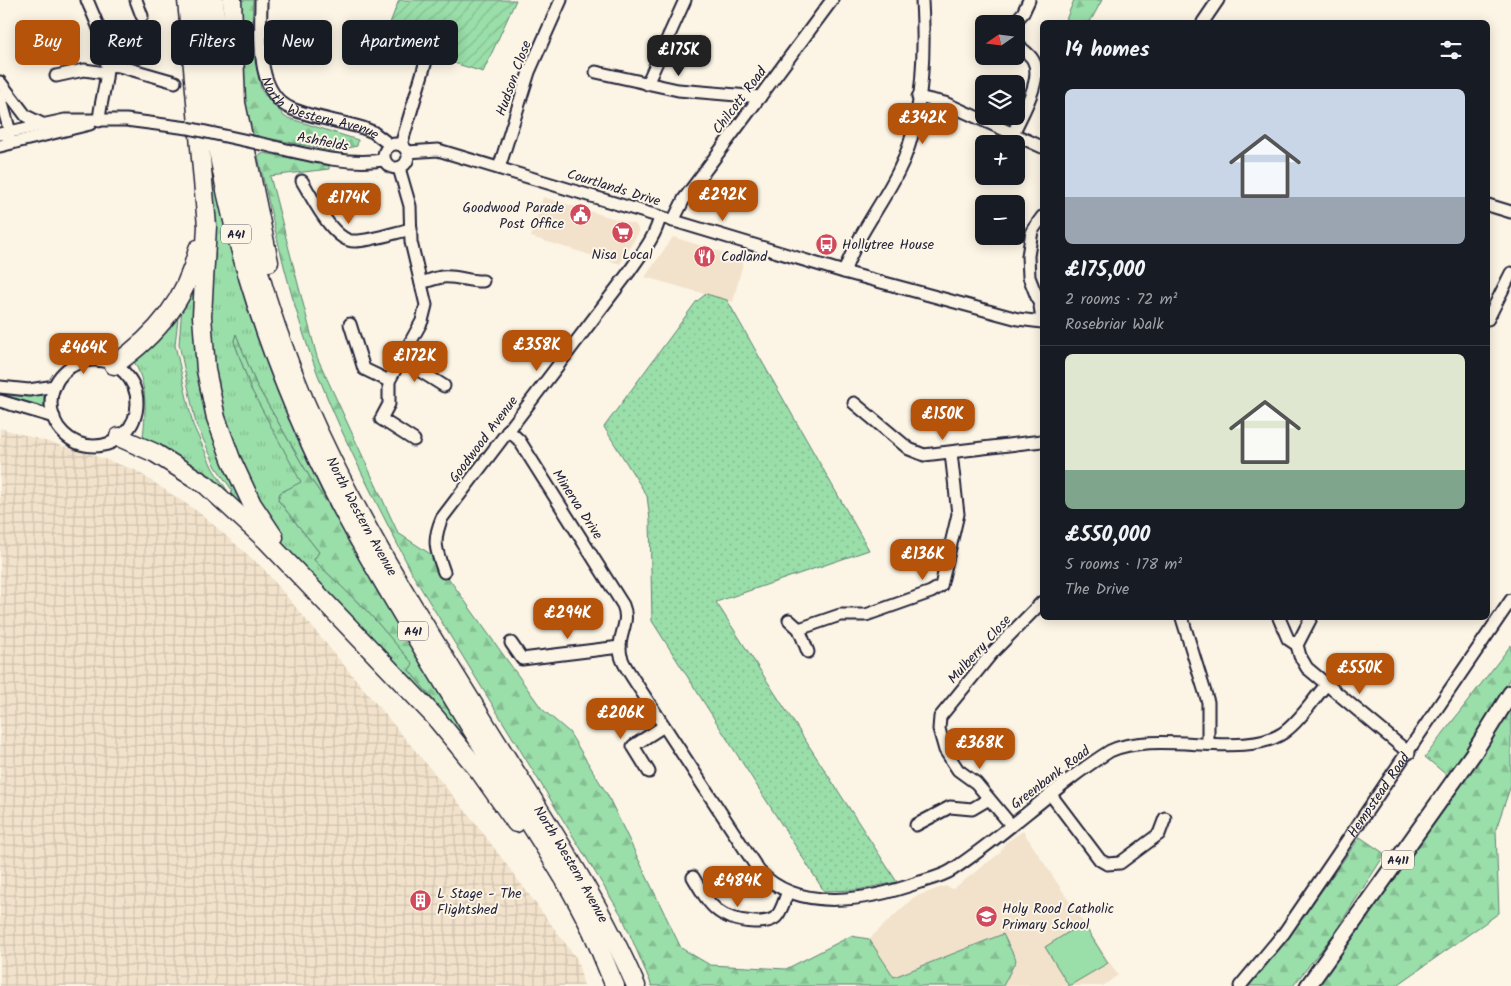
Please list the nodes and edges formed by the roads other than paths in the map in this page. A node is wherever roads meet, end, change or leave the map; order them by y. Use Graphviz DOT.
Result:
graph roads {
  1 [pos="87,0"];
  2 [pos="136,0"];
  3 [pos="187,0"];
  4 [pos="201,0"];
  5 [pos="214,0"];
  6 [pos="232,0"];
  7 [pos="261,0"];
  8 [pos="561,0"];
  9 [pos="685,0"];
  10 [pos="832,0"];
  11 [pos="922,0"];
  12 [pos="1029,0"];
  13 [pos="1218,0"];
  14 [pos="1021,15"];
  15 [pos="142,16"];
  16 [pos="1204,20"];
  17 [pos="1025,52"];
  18 [pos="425,65"];
  19 [pos="106,69"];
  20 [pos="596,72"];
  21 [pos="56,76"];
  22 [pos="0,82"];
  23 [pos="175,82"];
  24 [pos="647,84"];
  25 [pos="0,96"];
  26 [pos="918,96"];
  27 [pos="760,97"];
  28 [pos="99,121"];
  29 [pos="44,125"];
  30 [pos="1013,134"];
  31 [pos="3,138"];
  32 [pos="1040,146"];
  33 [pos="399,147"];
  34 [pos="384,160"];
  35 [pos="399,168"];
  36 [pos="499,168"];
  37 [pos="302,182"];
  38 [pos="204,189"];
  39 [pos="1490,206"];
  40 [pos="1511,212"];
  41 [pos="660,217"];
  42 [pos="1040,220"];
  43 [pos="673,221"];
  44 [pos="411,229"];
  45 [pos="844,272"];
  46 [pos="1511,273"];
  47 [pos="483,281"];
  48 [pos="422,284"];
  49 [pos="1040,305"];
  50 [pos="1490,315"];
  51 [pos="1040,322"];
  52 [pos="350,324"];
  53 [pos="401,359"];
  54 [pos="114,365"];
  55 [pos="389,381"];
  56 [pos="55,386"];
  57 [pos="444,386"];
  58 [pos="0,388"];
  59 [pos="0,401"];
  60 [pos="854,403"];
  61 [pos="54,417"];
  62 [pos="508,430"];
  63 [pos="119,437"];
  64 [pos="414,440"];
  65 [pos="1040,441"];
  66 [pos="951,453"];
  67 [pos="391,568"];
  68 [pos="444,572"];
  69 [pos="311,584"];
  70 [pos="1511,600"];
  71 [pos="1040,604"];
  72 [pos="789,620"];
  73 [pos="1183,620"];
  74 [pos="1280,620"];
  75 [pos="1311,620"];
  76 [pos="799,629"];
  77 [pos="512,643"];
  78 [pos="1297,645"];
  79 [pos="620,647"];
  80 [pos="808,652"];
  81 [pos="1326,684"];
  82 [pos="1511,692"];
  83 [pos="664,726"];
  84 [pos="1208,744"];
  85 [pos="1409,753"];
  86 [pos="649,772"];
  87 [pos="1050,795"];
  88 [pos="989,799"];
  89 [pos="1165,818"];
  90 [pos="916,825"];
  91 [pos="1011,825"];
  92 [pos="693,877"];
  93 [pos="788,892"];
  94 [pos="612,979"];
  95 [pos="636,986"];
  96 [pos="1240,986"];
  97 [pos="1308,986"];
  1 -- 19 [label="street"];
  2 -- 15 [label="street"];
  3 -- 38 [label="highway"];
  4 -- 94 [label="highway, North Western Avenue / A41"];
  5 -- 67 [label="highway, North Western Avenue / A41"];
  6 -- 67 [label="highway"];
  7 -- 33 [label="street, North Western Avenue"];
  8 -- 36 [label="street, Hudson Close"];
  9 -- 24 [label="street"];
  10 -- 27 [label="street, Chilcott Road"];
  11 -- 26 [label="street"];
  12 -- 14 [label="street"];
  13 -- 16 [label="street"];
  17 -- 30 [label="street"];
  18 -- 33 [label="street"];
  19 -- 21 [label="street"];
  19 -- 23 [label="street"];
  19 -- 28 [label="street"];
  20 -- 24 [label="street"];
  22 -- 29 [label="street"];
  24 -- 27 [label="street"];
  25 -- 31 [label="street"];
  26 -- 30 [label="street"];
  26 -- 45 [label="street"];
  27 -- 43 [label="street, Chilcott Road"];
  28 -- 29 [label="street"];
  28 -- 31 [label="street"];
  28 -- 34 [label="street, Ashfields, bridge"];
  29 -- 31 [label="street"];
  30 -- 32 [label="street"];
  33 -- 34 [label="street"];
  33 -- 35 [label="street"];
  33 -- 36 [label="street, Courtlands Drive"];
  34 -- 35 [label="street"];
  35 -- 44 [label="street"];
  36 -- 41 [label="street, Courtlands Drive"];
  37 -- 44 [label="street"];
  38 -- 54 [label="highway"];
  38 -- 69 [label="highway"];
  39 -- 40 [label="street"];
  41 -- 43 [label="street, Courtlands Drive"];
  41 -- 62 [label="street, Goodwood Avenue"];
  42 -- 49 [label="street"];
  43 -- 45 [label="street, Courtlands Drive"];
  44 -- 48 [label="street"];
  45 -- 51 [label="street, Courtlands Drive"];
  46 -- 50 [label="street"];
  47 -- 48 [label="street"];
  48 -- 53 [label="street"];
  52 -- 55 [label="street"];
  53 -- 55 [label="street"];
  53 -- 57 [label="street"];
  54 -- 56 [label="street"];
  54 -- 63 [label="street"];
  55 -- 64 [label="street"];
  56 -- 58 [label="street"];
  56 -- 61 [label="street"];
  59 -- 61 [label="street"];
  60 -- 66 [label="street"];
  61 -- 63 [label="street"];
  62 -- 68 [label="street, Goodwood Avenue"];
  62 -- 79 [label="street, Minerva Drive"];
  63 -- 69 [label="highway"];
  65 -- 66 [label="street"];
  66 -- 76 [label="street"];
  67 -- 95 [label="highway, North Western Avenue / A41"];
  69 -- 94 [label="highway"];
  70 -- 85 [label="street, Hempstead Road"];
  71 -- 88 [label="street, Mulberry Close"];
  72 -- 76 [label="street"];
  73 -- 84 [label="street"];
  74 -- 78 [label="street"];
  75 -- 78 [label="street"];
  76 -- 80 [label="street"];
  77 -- 79 [label="street"];
  78 -- 81 [label="street"];
  79 -- 83 [label="street, Greenbank Road"];
  81 -- 84 [label="street, Greenbank Road"];
  81 -- 85 [label="street"];
  82 -- 97 [label="main road, A411"];
  83 -- 86 [label="street"];
  83 -- 93 [label="street, Greenbank Road"];
  84 -- 87 [label="street, Greenbank Road"];
  85 -- 96 [label="street, Hempstead Road"];
  87 -- 89 [label="street"];
  87 -- 91 [label="street, Greenbank Road"];
  88 -- 90 [label="street"];
  88 -- 91 [label="street"];
  91 -- 93 [label="street, Greenbank Road"];
  92 -- 93 [label="street"];
}
